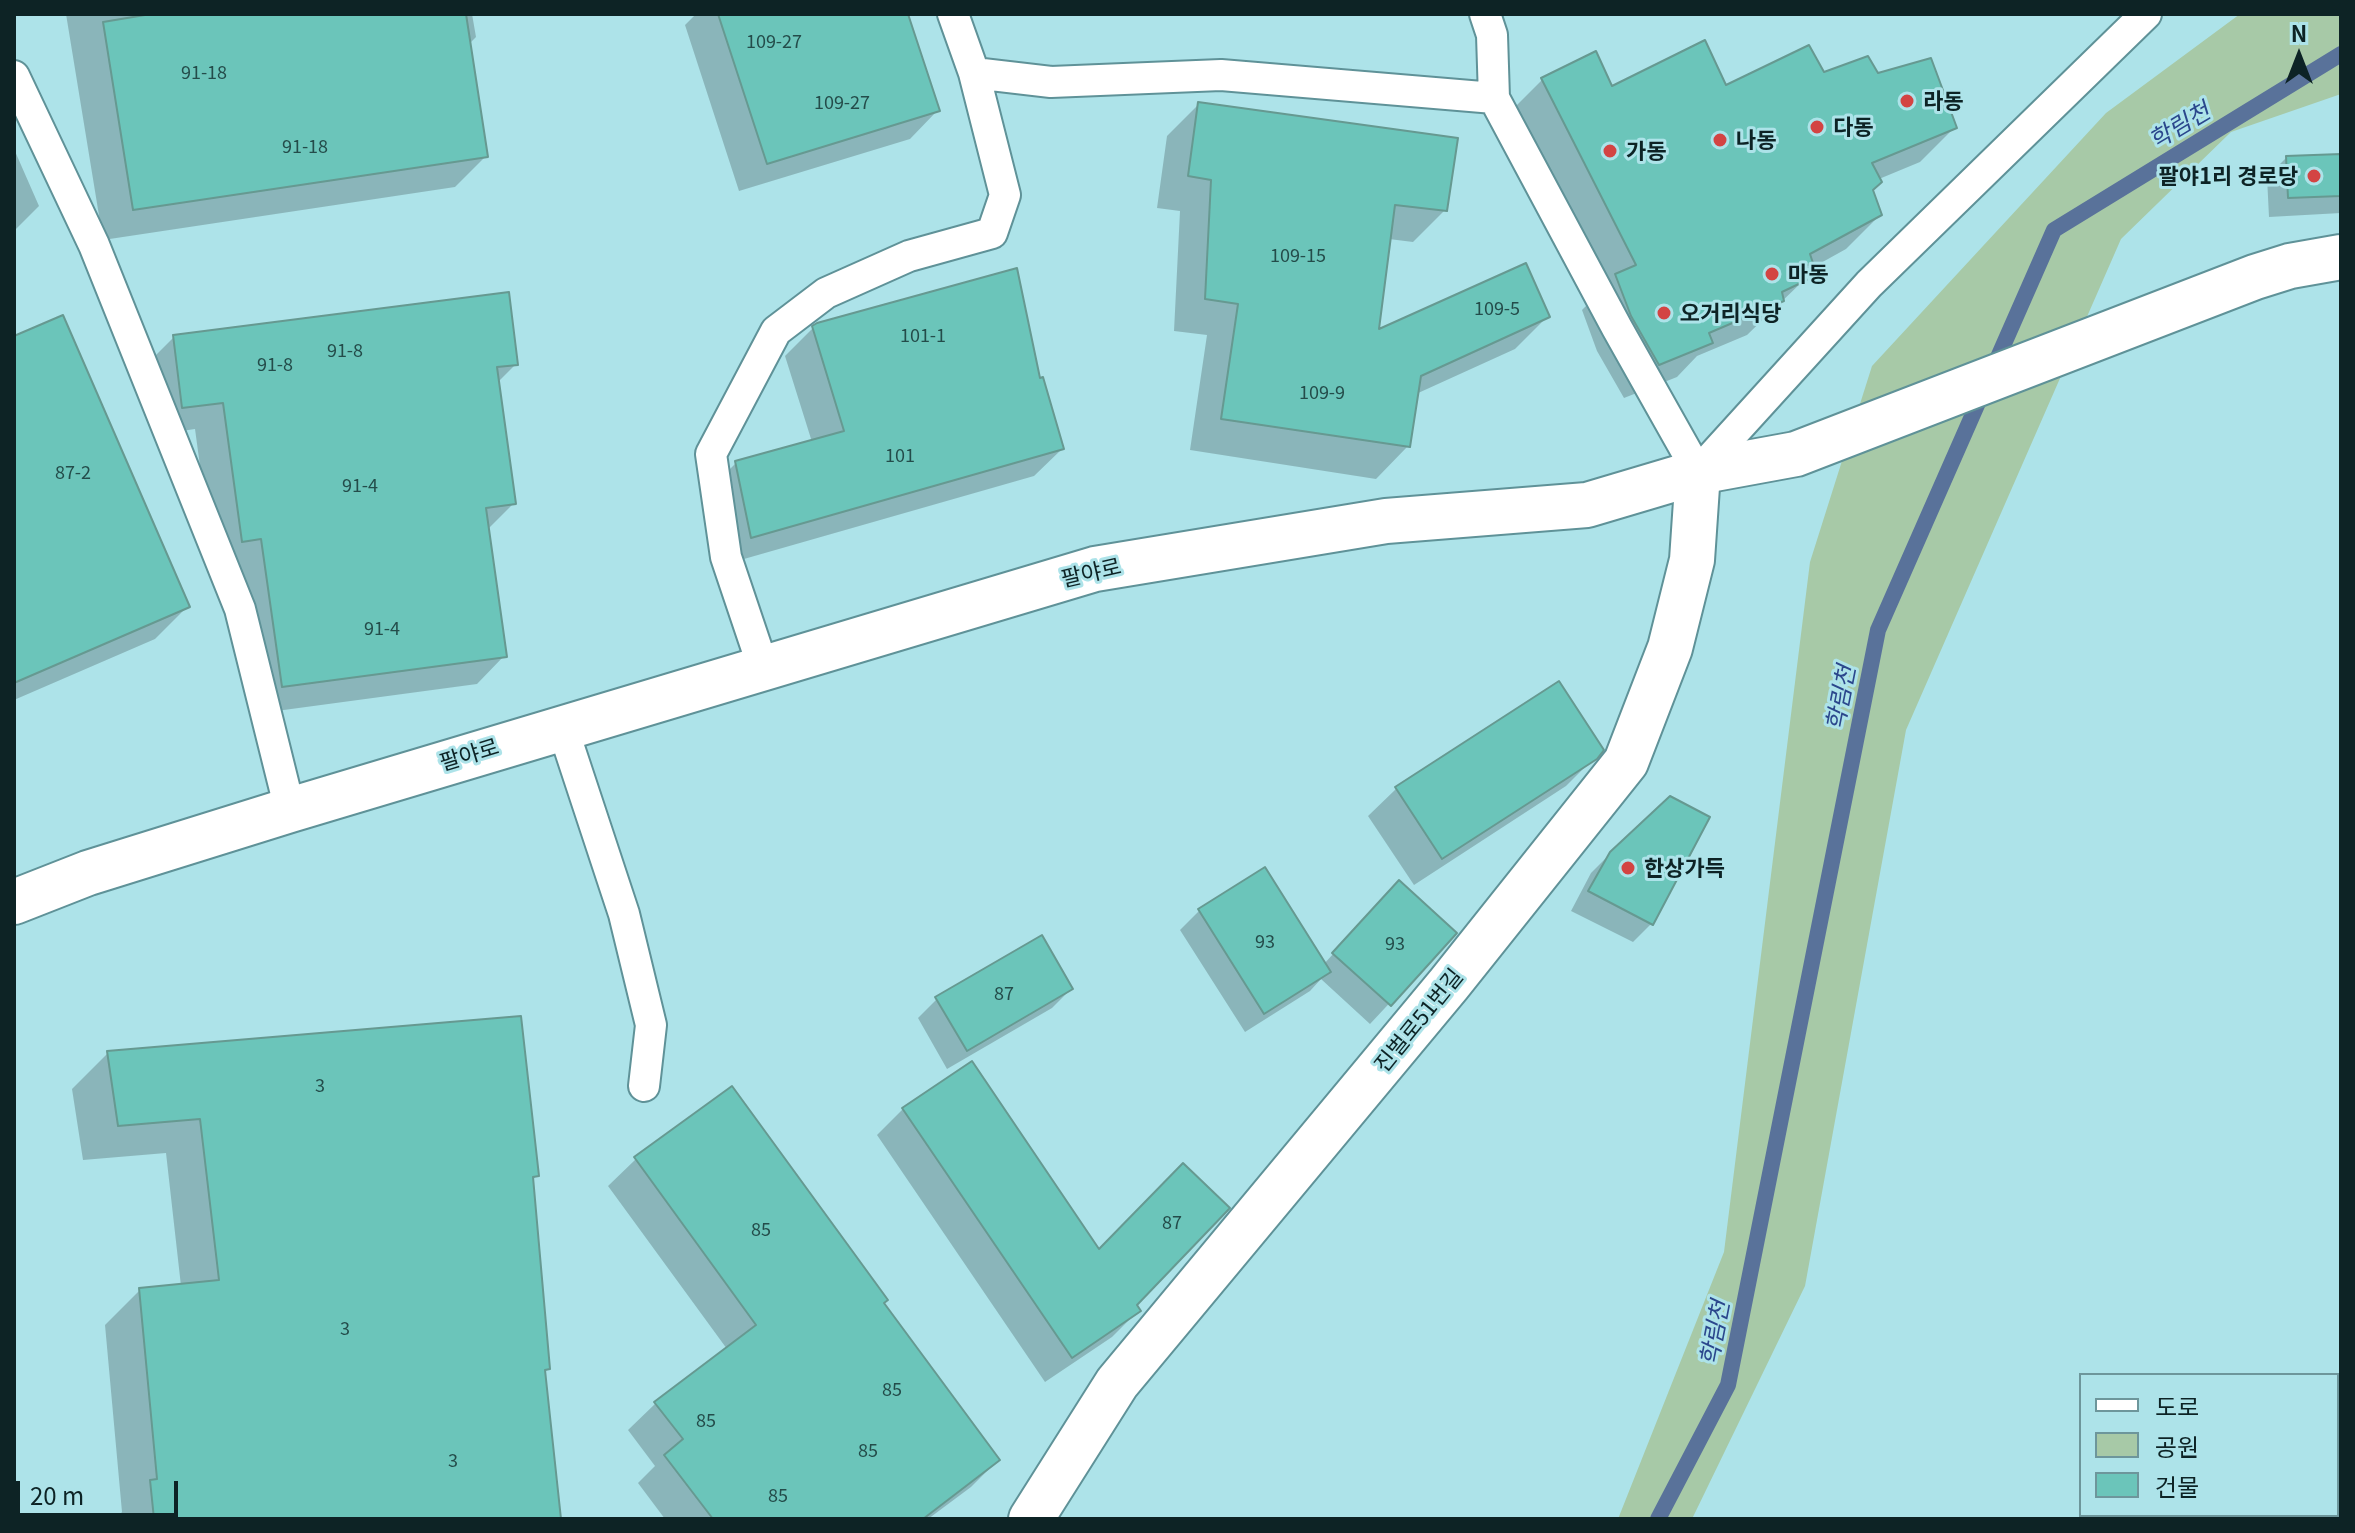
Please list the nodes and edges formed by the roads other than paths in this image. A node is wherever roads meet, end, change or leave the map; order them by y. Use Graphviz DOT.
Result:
graph roads {
  1 [pos="953,14"];
  2 [pos="1485,14"];
  3 [pos="2146,14"];
  4 [pos="974,73"];
  5 [pos="14,76"];
  6 [pos="1494,98"];
  7 [pos="2341,257"];
  8 [pos="1698,472"];
  9 [pos="763,667"];
  10 [pos="562,726"];
  11 [pos="290,810"];
  12 [pos="14,902"];
  13 [pos="644,1086"];
  14 [pos="1031,1519"];
  1 -- 4 [label="lane"];
  2 -- 6 [label="lane"];
  3 -- 8 [label="lane"];
  4 -- 6 [label="lane"];
  4 -- 9 [label="lane"];
  5 -- 11 [label="lane"];
  6 -- 8 [label="lane"];
  7 -- 8 [label="street, 팔야로"];
  8 -- 9 [label="street, 팔야로"];
  8 -- 14 [label="street, 진벌로51번길"];
  9 -- 10 [label="street, 팔야로"];
  10 -- 11 [label="street, 팔야로"];
  10 -- 13 [label="lane"];
  11 -- 12 [label="street, 팔야로"];
}
